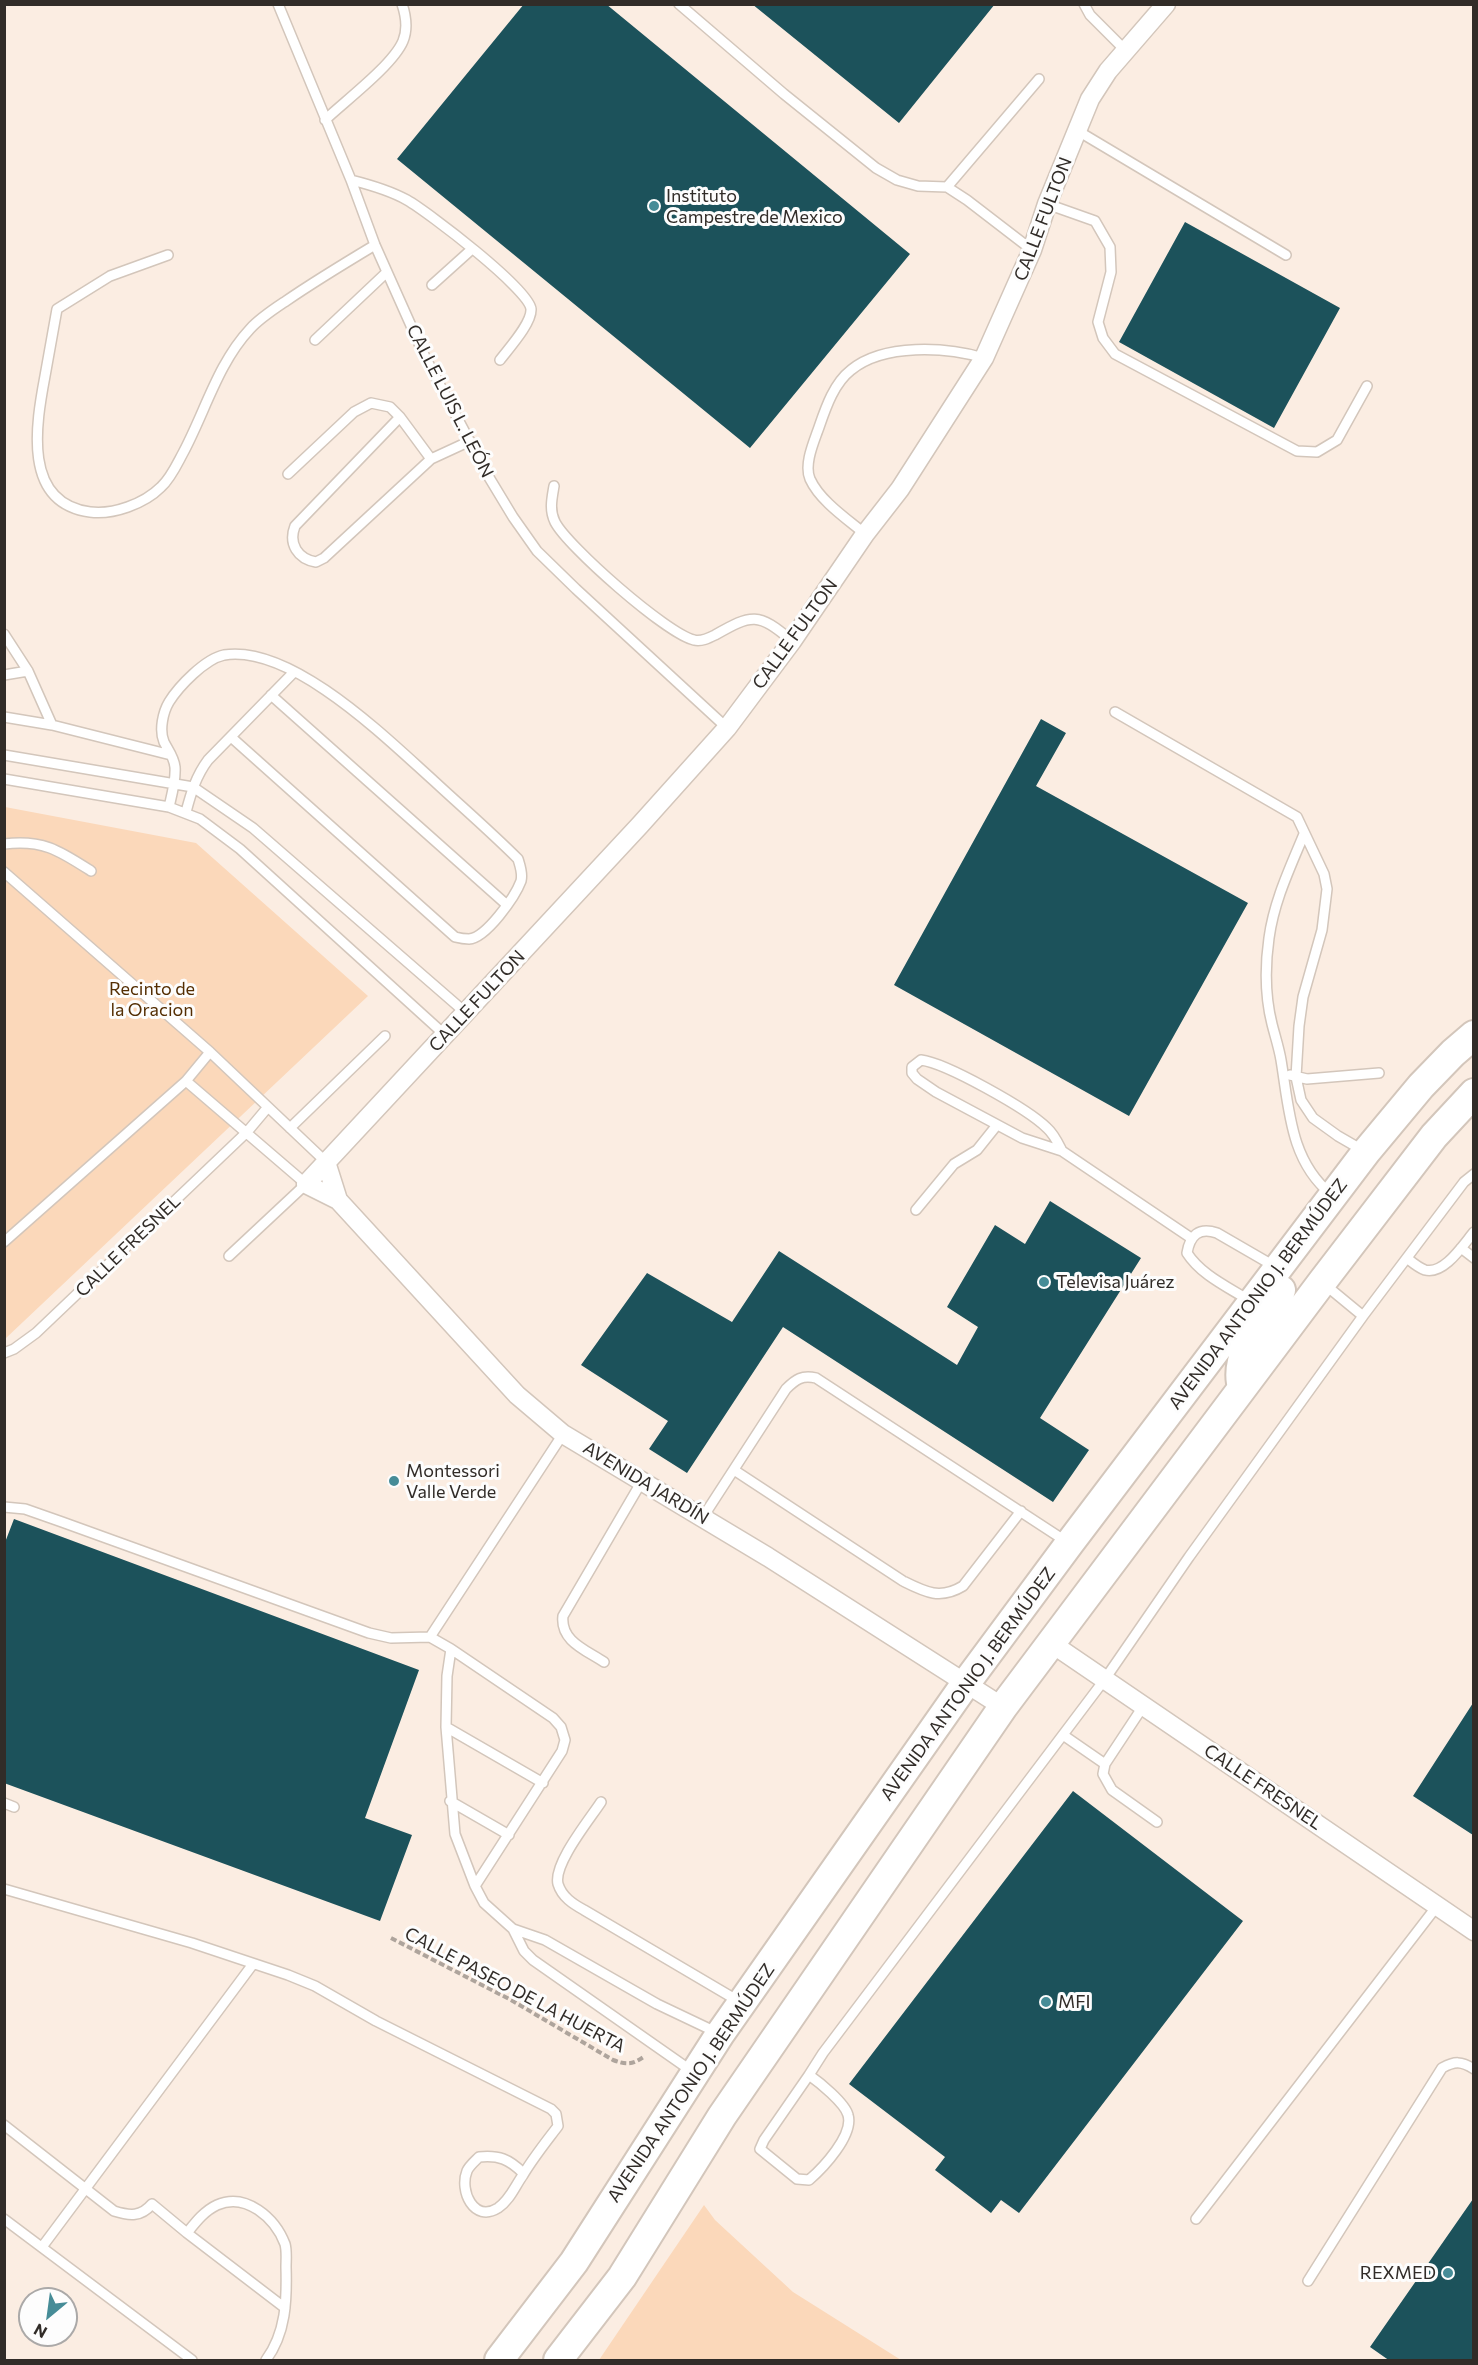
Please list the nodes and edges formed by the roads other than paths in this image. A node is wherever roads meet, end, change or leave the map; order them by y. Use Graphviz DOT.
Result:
graph roads {
  1 [pos="278,4"];
  2 [pos="402,4"];
  3 [pos="679,4"];
  4 [pos="1084,4"];
  5 [pos="1166,4"];
  6 [pos="1126,51"];
  7 [pos="1039,79"];
  8 [pos="325,120"];
  9 [pos="1078,131"];
  10 [pos="351,180"];
  11 [pos="947,188"];
  12 [pos="1047,204"];
  13 [pos="375,245"];
  14 [pos="472,249"];
  15 [pos="1032,250"];
  16 [pos="168,255"];
  17 [pos="1286,255"];
  18 [pos="387,272"];
  19 [pos="432,285"];
  20 [pos="315,340"];
  21 [pos="984,358"];
  22 [pos="500,360"];
  23 [pos="1367,386"];
  24 [pos="400,417"];
  25 [pos="470,441"];
  26 [pos="431,459"];
  27 [pos="288,474"];
  28 [pos="554,486"];
  29 [pos="865,534"];
  30 [pos="4,634"];
  31 [pos="792,641"];
  32 [pos="28,671"];
  33 [pos="294,672"];
  34 [pos="4,675"];
  35 [pos="271,695"];
  36 [pos="1115,712"];
  37 [pos="4,717"];
  38 [pos="52,725"];
  39 [pos="727,728"];
  40 [pos="231,737"];
  41 [pos="4,755"];
  42 [pos="171,755"];
  43 [pos="4,779"];
  44 [pos="174,783"];
  45 [pos="193,787"];
  46 [pos="169,807"];
  47 [pos="186,812"];
  48 [pos="1304,834"];
  49 [pos="4,844"];
  50 [pos="91,871"];
  51 [pos="4,872"];
  52 [pos="507,904"];
  53 [pos="466,1013"];
  54 [pos="445,1035"];
  55 [pos="1473,1035"];
  56 [pos="386,1036"];
  57 [pos="210,1052"];
  58 [pos="1283,1072"];
  59 [pos="1379,1073"];
  60 [pos="1296,1077"];
  61 [pos="186,1081"];
  62 [pos="1473,1093"];
  63 [pos="268,1107"];
  64 [pos="997,1125"];
  65 [pos="290,1128"];
  66 [pos="247,1132"];
  67 [pos="1062,1151"];
  68 [pos="1366,1152"];
  69 [pos="326,1162"];
  70 [pos="1473,1174"];
  71 [pos="306,1184"];
  72 [pos="1333,1196"];
  73 [pos="338,1200"];
  74 [pos="916,1210"];
  75 [pos="1473,1232"];
  76 [pos="1191,1238"];
  77 [pos="4,1242"];
  78 [pos="1461,1248"];
  79 [pos="229,1256"];
  80 [pos="1473,1258"];
  81 [pos="1408,1259"];
  82 [pos="1279,1269"];
  83 [pos="1322,1282"];
  84 [pos="1252,1303"];
  85 [pos="1363,1317"];
  86 [pos="4,1353"];
  87 [pos="1212,1354"];
  88 [pos="1242,1388"];
  89 [pos="563,1434"];
  90 [pos="734,1470"];
  91 [pos="1173,1479"];
  92 [pos="642,1482"];
  93 [pos="4,1507"];
  94 [pos="1021,1511"];
  95 [pos="703,1517"];
  96 [pos="1069,1544"];
  97 [pos="430,1636"];
  98 [pos="1051,1643"];
  99 [pos="451,1649"];
  100 [pos="604,1662"];
  101 [pos="1105,1679"];
  102 [pos="966,1683"];
  103 [pos="1144,1705"];
  104 [pos="1003,1707"];
  105 [pos="446,1727"];
  106 [pos="1063,1735"];
  107 [pos="1105,1764"];
  108 [pos="543,1784"];
  109 [pos="450,1801"];
  110 [pos="601,1802"];
  111 [pos="4,1803"];
  112 [pos="14,1807"];
  113 [pos="1158,1822"];
  114 [pos="509,1835"];
  115 [pos="475,1886"];
  116 [pos="4,1889"];
  117 [pos="1437,1906"];
  118 [pos="513,1929"];
  119 [pos="1473,1931"];
  120 [pos="253,1964"];
  121 [pos="742,2003"];
  122 [pos="720,2034"];
  123 [pos="1473,2069"];
  124 [pos="694,2073"];
  125 [pos="809,2075"];
  126 [pos="4,2125"];
  127 [pos="523,2173"];
  128 [pos="86,2187"];
  129 [pos="4,2219"];
  130 [pos="1196,2219"];
  131 [pos="187,2233"];
  132 [pos="42,2247"];
  133 [pos="1308,2281"];
  134 [pos="285,2308"];
  135 [pos="192,2361"];
  136 [pos="266,2361"];
  137 [pos="499,2361"];
  138 [pos="558,2361"];
  1 -- 8 [label="lane, CALLE LUIS L. LEÓN"];
  2 -- 8 [label="lane"];
  3 -- 11 [label="lane"];
  4 -- 6 [label="lane"];
  5 -- 6 [label="street, CALLE FULTON"];
  6 -- 9 [label="street, CALLE FULTON"];
  7 -- 11 [label="lane"];
  8 -- 10 [label="lane, CALLE LUIS L. LEÓN"];
  9 -- 12 [label="street, CALLE FULTON"];
  9 -- 17 [label="lane"];
  10 -- 13 [label="lane, CALLE LUIS L. LEÓN"];
  10 -- 14 [label="lane"];
  11 -- 15 [label="lane"];
  12 -- 15 [label="street, CALLE FULTON"];
  12 -- 23 [label="lane"];
  13 -- 16 [label="lane"];
  13 -- 18 [label="lane, CALLE LUIS L. LEÓN"];
  14 -- 19 [label="lane"];
  14 -- 22 [label="lane"];
  15 -- 21 [label="street, CALLE FULTON"];
  18 -- 20 [label="lane"];
  18 -- 25 [label="lane, CALLE LUIS L. LEÓN"];
  21 -- 29 [label="street, CALLE FULTON"];
  21 -- 29 [label="lane"];
  24 -- 26 [label="lane"];
  24 -- 26 [label="lane"];
  24 -- 27 [label="lane"];
  25 -- 26 [label="lane"];
  25 -- 39 [label="lane, CALLE LUIS L. LEÓN"];
  28 -- 31 [label="lane"];
  29 -- 31 [label="street, CALLE FULTON"];
  30 -- 32 [label="lane"];
  31 -- 39 [label="street, CALLE FULTON"];
  32 -- 34 [label="lane"];
  32 -- 38 [label="lane"];
  33 -- 35 [label="lane"];
  33 -- 42 [label="lane"];
  33 -- 52 [label="lane"];
  35 -- 40 [label="lane"];
  35 -- 52 [label="lane"];
  36 -- 48 [label="lane"];
  37 -- 38 [label="lane"];
  38 -- 42 [label="lane"];
  39 -- 53 [label="street, CALLE FULTON"];
  40 -- 45 [label="lane"];
  40 -- 52 [label="lane"];
  41 -- 44 [label="lane"];
  42 -- 44 [label="lane"];
  43 -- 46 [label="lane"];
  44 -- 45 [label="lane"];
  44 -- 46 [label="lane"];
  45 -- 47 [label="lane"];
  45 -- 53 [label="lane"];
  46 -- 47 [label="lane"];
  47 -- 54 [label="lane"];
  48 -- 58 [label="lane"];
  48 -- 60 [label="lane"];
  49 -- 50 [label="lane"];
  51 -- 57 [label="lane"];
  53 -- 54 [label="street, CALLE FULTON"];
  54 -- 69 [label="street, CALLE FULTON"];
  55 -- 68 [label="main road, AVENIDA ANTONIO J. BERMÚDEZ"];
  56 -- 65 [label="lane"];
  57 -- 61 [label="lane"];
  57 -- 63 [label="lane"];
  58 -- 60 [label="lane"];
  58 -- 72 [label="lane"];
  59 -- 60 [label="lane"];
  60 -- 68 [label="lane"];
  61 -- 66 [label="lane"];
  61 -- 77 [label="lane"];
  62 -- 83 [label="main road"];
  63 -- 65 [label="lane"];
  63 -- 66 [label="lane, CALLE FRESNEL"];
  64 -- 67 [label="lane"];
  64 -- 67 [label="lane"];
  64 -- 74 [label="lane"];
  65 -- 69 [label="lane"];
  66 -- 71 [label="lane"];
  66 -- 86 [label="lane, CALLE FRESNEL"];
  67 -- 76 [label="lane"];
  68 -- 72 [label="main road, AVENIDA ANTONIO J. BERMÚDEZ"];
  69 -- 71 [label="street, CALLE FULTON"];
  69 -- 73 [label="street, AVENIDA JARDÍN"];
  70 -- 81 [label="lane"];
  71 -- 73 [label="street, AVENIDA JARDÍN"];
  71 -- 79 [label="lane"];
  72 -- 82 [label="main road, AVENIDA ANTONIO J. BERMÚDEZ"];
  73 -- 89 [label="street, AVENIDA JARDÍN"];
  75 -- 78 [label="lane"];
  76 -- 82 [label="lane"];
  76 -- 84 [label="lane"];
  78 -- 80 [label="lane"];
  78 -- 81 [label="lane"];
  81 -- 85 [label="lane"];
  82 -- 84 [label="main road, AVENIDA ANTONIO J. BERMÚDEZ"];
  82 -- 88 [label="main road"];
  83 -- 85 [label="lane"];
  83 -- 88 [label="main road"];
  84 -- 87 [label="main road, AVENIDA ANTONIO J. BERMÚDEZ"];
  85 -- 101 [label="lane"];
  87 -- 91 [label="main road"];
  87 -- 96 [label="main road, AVENIDA ANTONIO J. BERMÚDEZ"];
  88 -- 91 [label="main road"];
  89 -- 92 [label="street, AVENIDA JARDÍN"];
  89 -- 97 [label="lane"];
  90 -- 94 [label="lane"];
  90 -- 94 [label="lane"];
  90 -- 95 [label="lane"];
  91 -- 98 [label="main road"];
  92 -- 95 [label="street, AVENIDA JARDÍN"];
  92 -- 100 [label="lane"];
  93 -- 97 [label="lane"];
  94 -- 96 [label="lane"];
  95 -- 102 [label="street, AVENIDA JARDÍN"];
  96 -- 102 [label="main road, AVENIDA ANTONIO J. BERMÚDEZ"];
  97 -- 99 [label="lane"];
  98 -- 101 [label="street, CALLE FRESNEL"];
  98 -- 104 [label="main road"];
  99 -- 105 [label="lane"];
  99 -- 108 [label="lane"];
  101 -- 103 [label="street, CALLE FRESNEL"];
  101 -- 106 [label="lane"];
  102 -- 104 [label="street, AVENIDA JARDÍN"];
  102 -- 121 [label="main road, AVENIDA ANTONIO J. BERMÚDEZ"];
  103 -- 107 [label="lane"];
  103 -- 117 [label="street, CALLE FRESNEL"];
  104 -- 138 [label="main road"];
  105 -- 108 [label="lane"];
  105 -- 109 [label="lane"];
  106 -- 107 [label="lane"];
  106 -- 125 [label="lane"];
  107 -- 113 [label="lane"];
  108 -- 114 [label="lane"];
  109 -- 114 [label="lane"];
  109 -- 115 [label="lane"];
  110 -- 121 [label="lane"];
  111 -- 112 [label="lane"];
  114 -- 115 [label="lane"];
  115 -- 118 [label="lane"];
  116 -- 120 [label="lane"];
  117 -- 119 [label="street, CALLE FRESNEL"];
  117 -- 130 [label="lane"];
  118 -- 122 [label="lane"];
  118 -- 124 [label="lane"];
  120 -- 127 [label="lane"];
  120 -- 128 [label="lane"];
  121 -- 122 [label="main road, AVENIDA ANTONIO J. BERMÚDEZ"];
  122 -- 124 [label="main road, AVENIDA ANTONIO J. BERMÚDEZ"];
  123 -- 133 [label="lane"];
  124 -- 137 [label="main road, AVENIDA ANTONIO J. BERMÚDEZ"];
  125 -- 125 [label="lane"];
  126 -- 128 [label="lane"];
  127 -- 127 [label="lane"];
  128 -- 131 [label="lane"];
  128 -- 132 [label="lane"];
  129 -- 132 [label="lane"];
  131 -- 134 [label="lane"];
  131 -- 134 [label="lane"];
  132 -- 135 [label="lane"];
  134 -- 136 [label="lane"];
}
